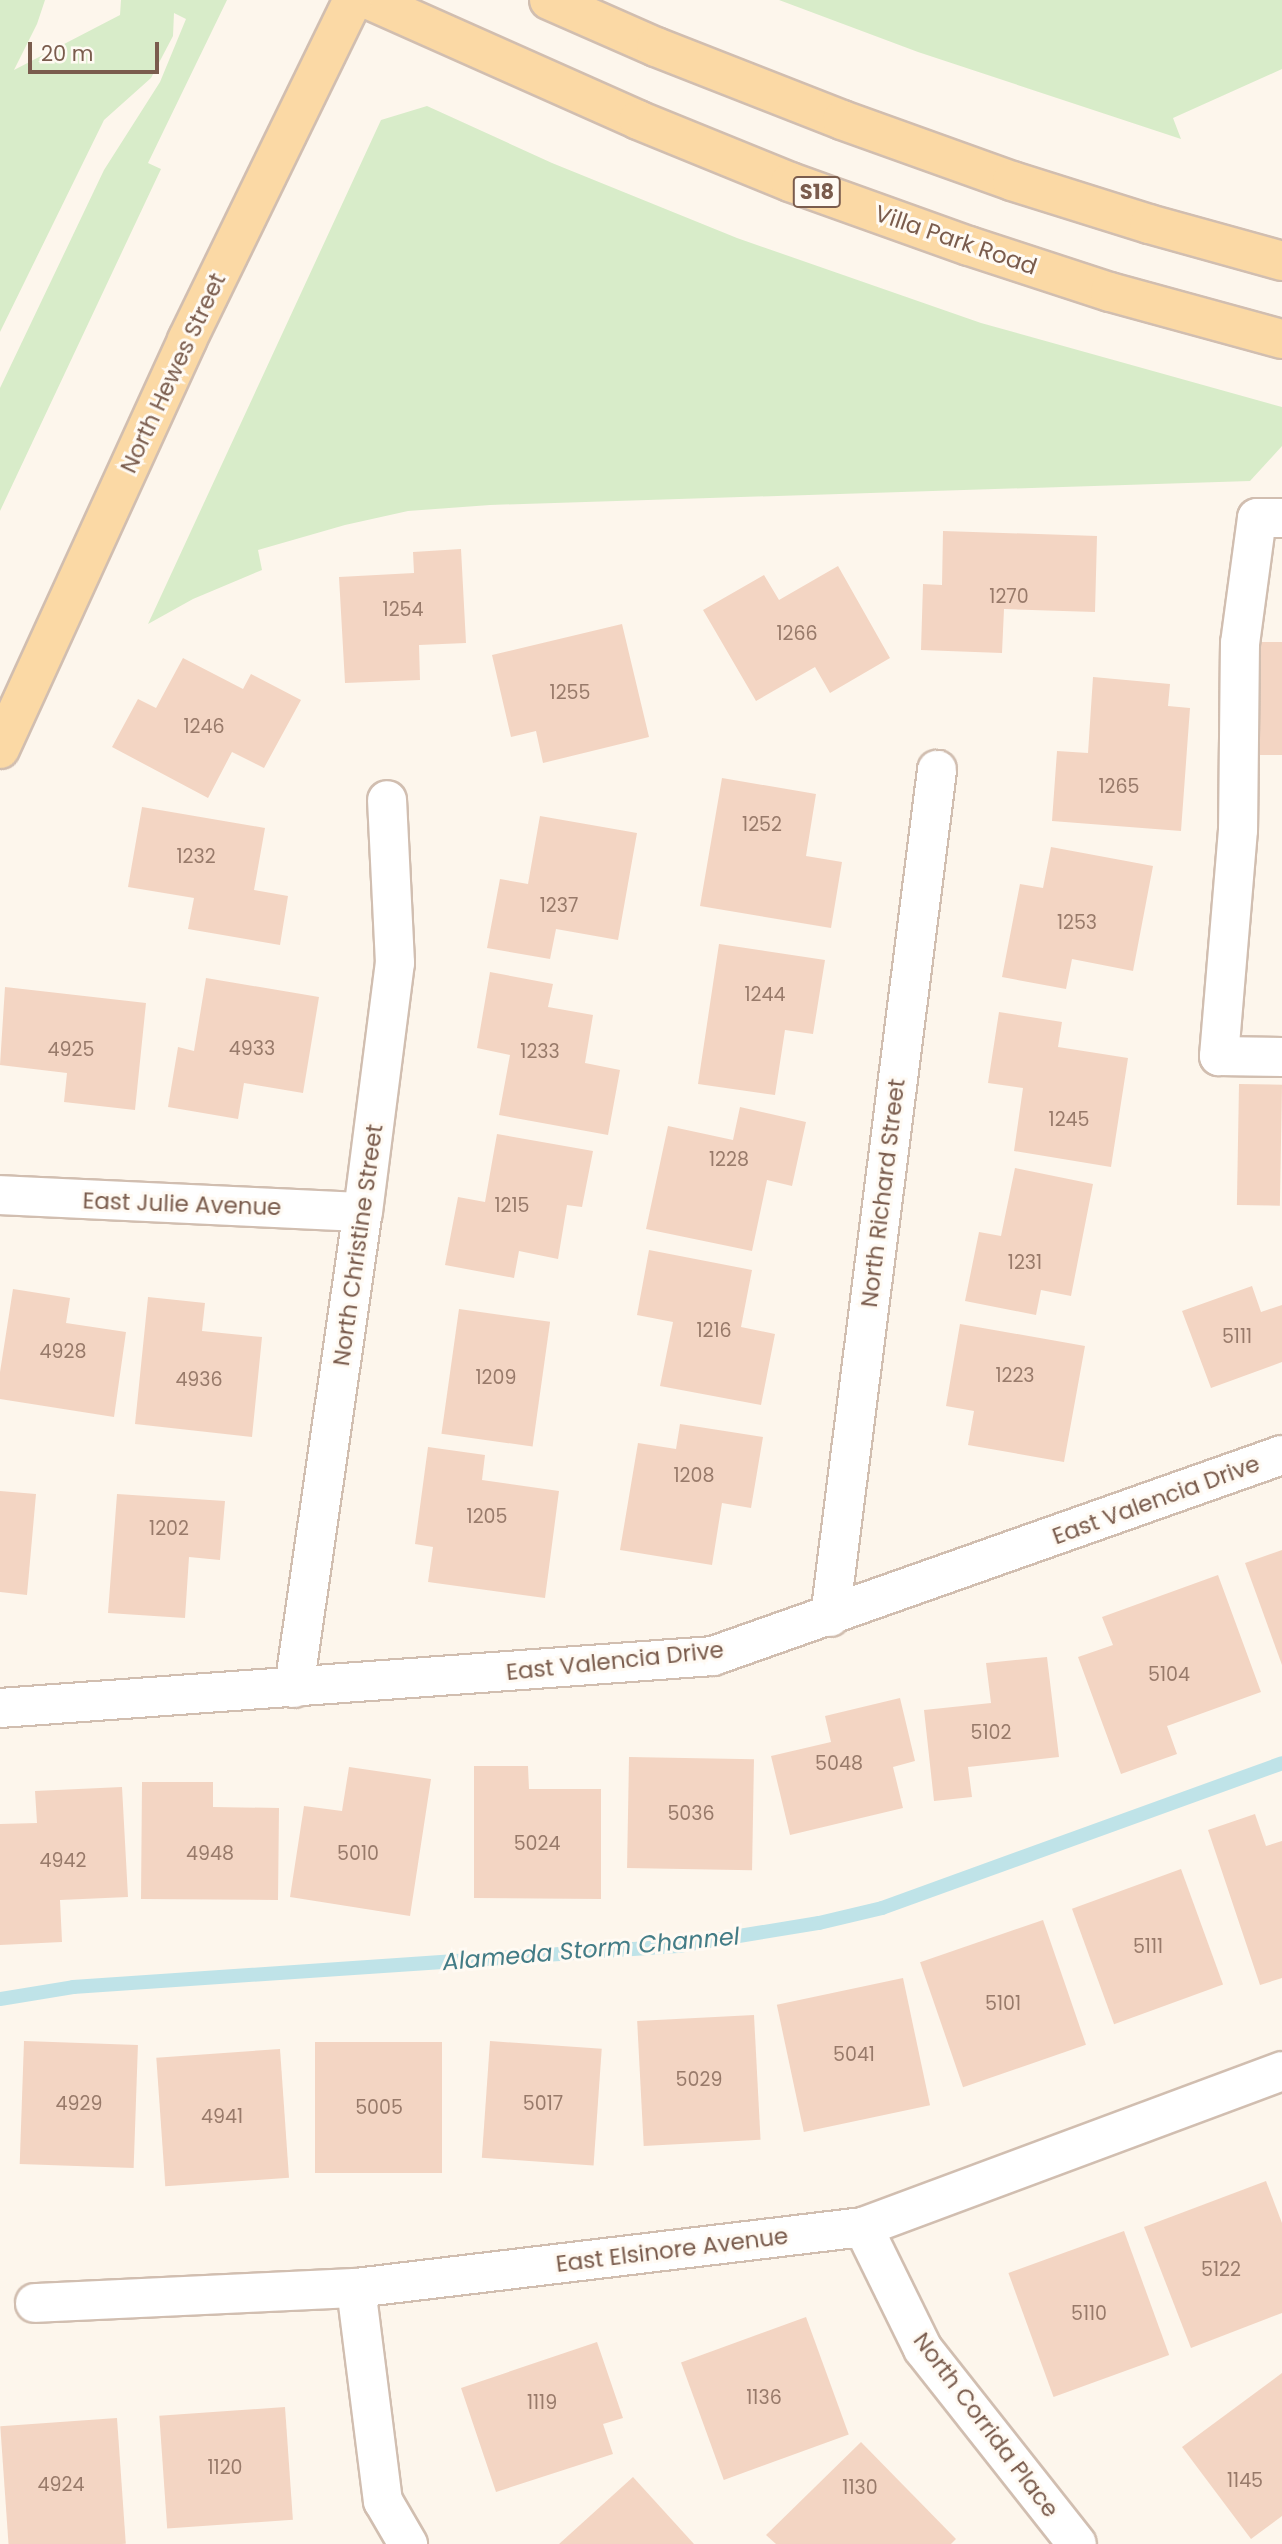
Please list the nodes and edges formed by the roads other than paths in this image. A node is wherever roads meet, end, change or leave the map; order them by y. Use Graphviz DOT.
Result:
graph roads {
  1 [pos="353,0"];
  2 [pos="369,0"];
  3 [pos="549,0"];
  4 [pos="1282,261"];
  5 [pos="1282,339"];
  6 [pos="1282,518"];
  7 [pos="0,749"];
  8 [pos="937,770"];
  9 [pos="387,800"];
  10 [pos="1282,1057"];
  11 [pos="0,1195"];
  12 [pos="363,1212"];
  13 [pos="1282,1455"];
  14 [pos="830,1617"];
  15 [pos="294,1688"];
  16 [pos="0,1708"];
  17 [pos="1282,2071"];
  18 [pos="863,2227"];
  19 [pos="356,2288"];
  20 [pos="35,2303"];
  21 [pos="408,2544"];
  22 [pos="1077,2544"];
  1 -- 7 [label="main road, North Hewes Street"];
  2 -- 5 [label="main road, Villa Park Road / S18"];
  3 -- 4 [label="main road"];
  6 -- 10 [label="street"];
  8 -- 14 [label="street, North Richard Street"];
  9 -- 12 [label="street, North Christine Street"];
  11 -- 12 [label="street, East Julie Avenue"];
  12 -- 15 [label="street, North Christine Street"];
  13 -- 14 [label="street, East Valencia Drive"];
  14 -- 15 [label="street, East Valencia Drive"];
  15 -- 16 [label="street, East Valencia Drive"];
  17 -- 18 [label="street, East Elsinore Avenue"];
  18 -- 19 [label="street, East Elsinore Avenue"];
  18 -- 22 [label="street, North Corrida Place"];
  19 -- 20 [label="street, East Elsinore Avenue"];
  19 -- 21 [label="street"];
}
